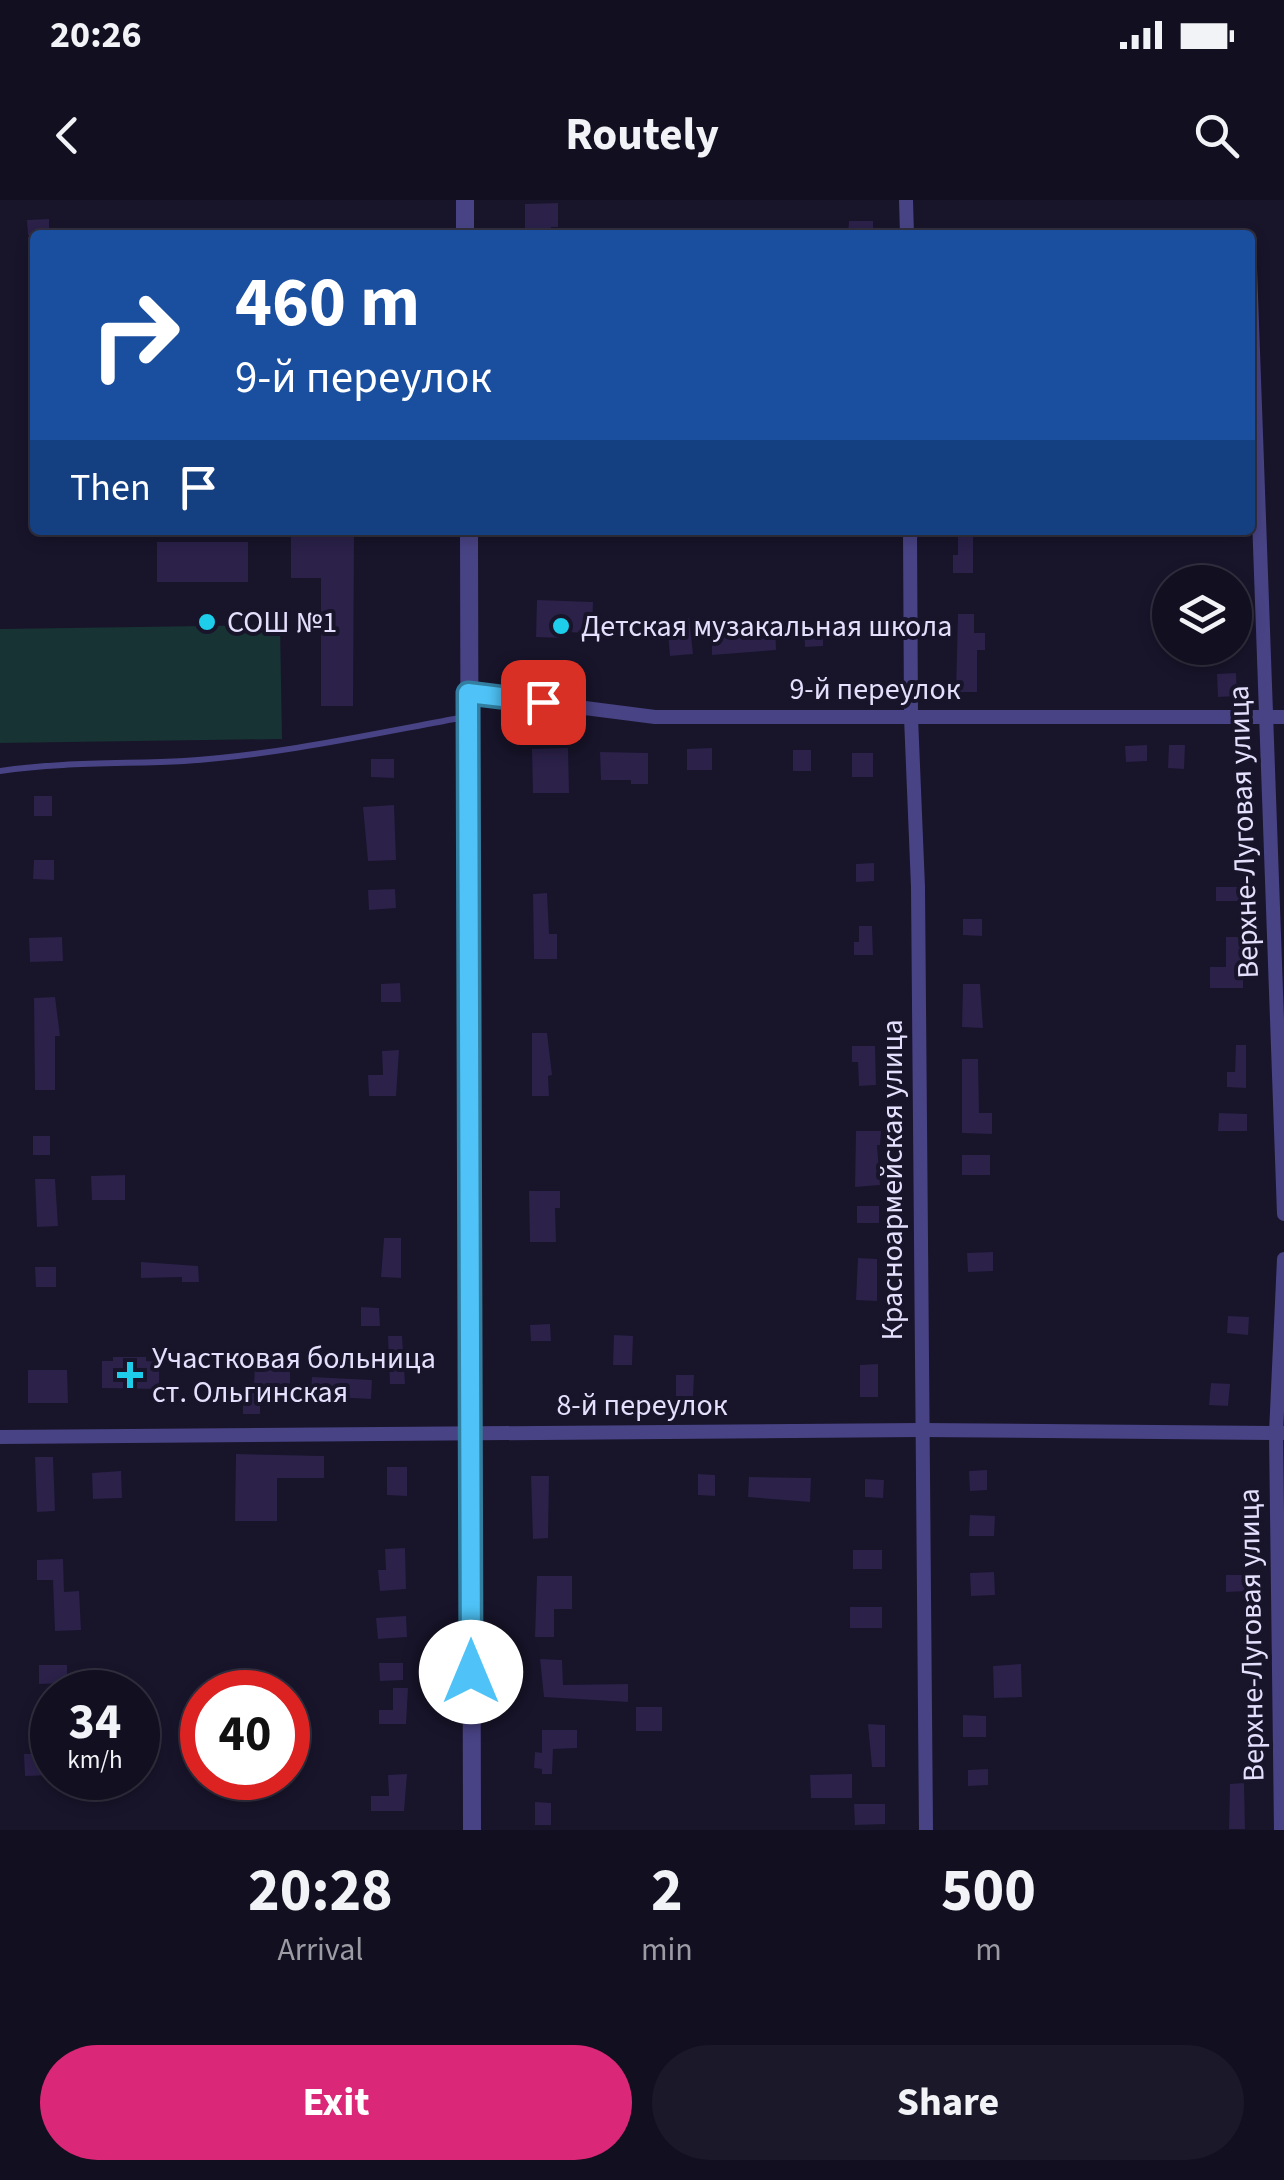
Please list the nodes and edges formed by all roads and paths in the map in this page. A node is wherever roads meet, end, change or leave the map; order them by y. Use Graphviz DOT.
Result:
graph roads {
  1 [pos="465,200"];
  2 [pos="906,200"];
  3 [pos="465,230"];
  4 [pos="907,230"];
  5 [pos="1255,400"];
  6 [pos="469,535"];
  7 [pos="910,535"];
  8 [pos="468,693"];
  9 [pos="468,717"];
  10 [pos="911,717"];
  11 [pos="1284,717"];
  12 [pos="1267,718"];
  13 [pos="0,771"];
  14 [pos="1284,1214"];
  15 [pos="1284,1259"];
  16 [pos="921,1430"];
  17 [pos="1280,1433"];
  18 [pos="470,1434"];
  19 [pos="0,1437"];
  20 [pos="472,1830"];
  21 [pos="926,1830"];
  22 [pos="1281,1830"];
  1 -- 3 [label="street"];
  2 -- 4 [label="street"];
  5 -- 12 [label="street, Верхне-Луговая улица"];
  6 -- 8 [label="street"];
  7 -- 10 [label="street, Красноармейская улица"];
  8 -- 9 [label="street"];
  8 -- 10 [label="street, 9-й переулок"];
  9 -- 13 [label="lane"];
  9 -- 18 [label="street"];
  10 -- 12 [label="street, 9-й переулок"];
  10 -- 16 [label="street, Красноармейская улица"];
  11 -- 12 [label="street, 9-й переулок"];
  12 -- 14 [label="street, Верхне-Луговая улица"];
  15 -- 17 [label="street, Верхне-Луговая улица"];
  16 -- 17 [label="street, 8-й переулок"];
  16 -- 18 [label="street, 8-й переулок"];
  16 -- 21 [label="street, Красноармейская улица"];
  17 -- 22 [label="street, Верхне-Луговая улица"];
  18 -- 19 [label="street, 8-й переулок"];
  18 -- 20 [label="street"];
}
